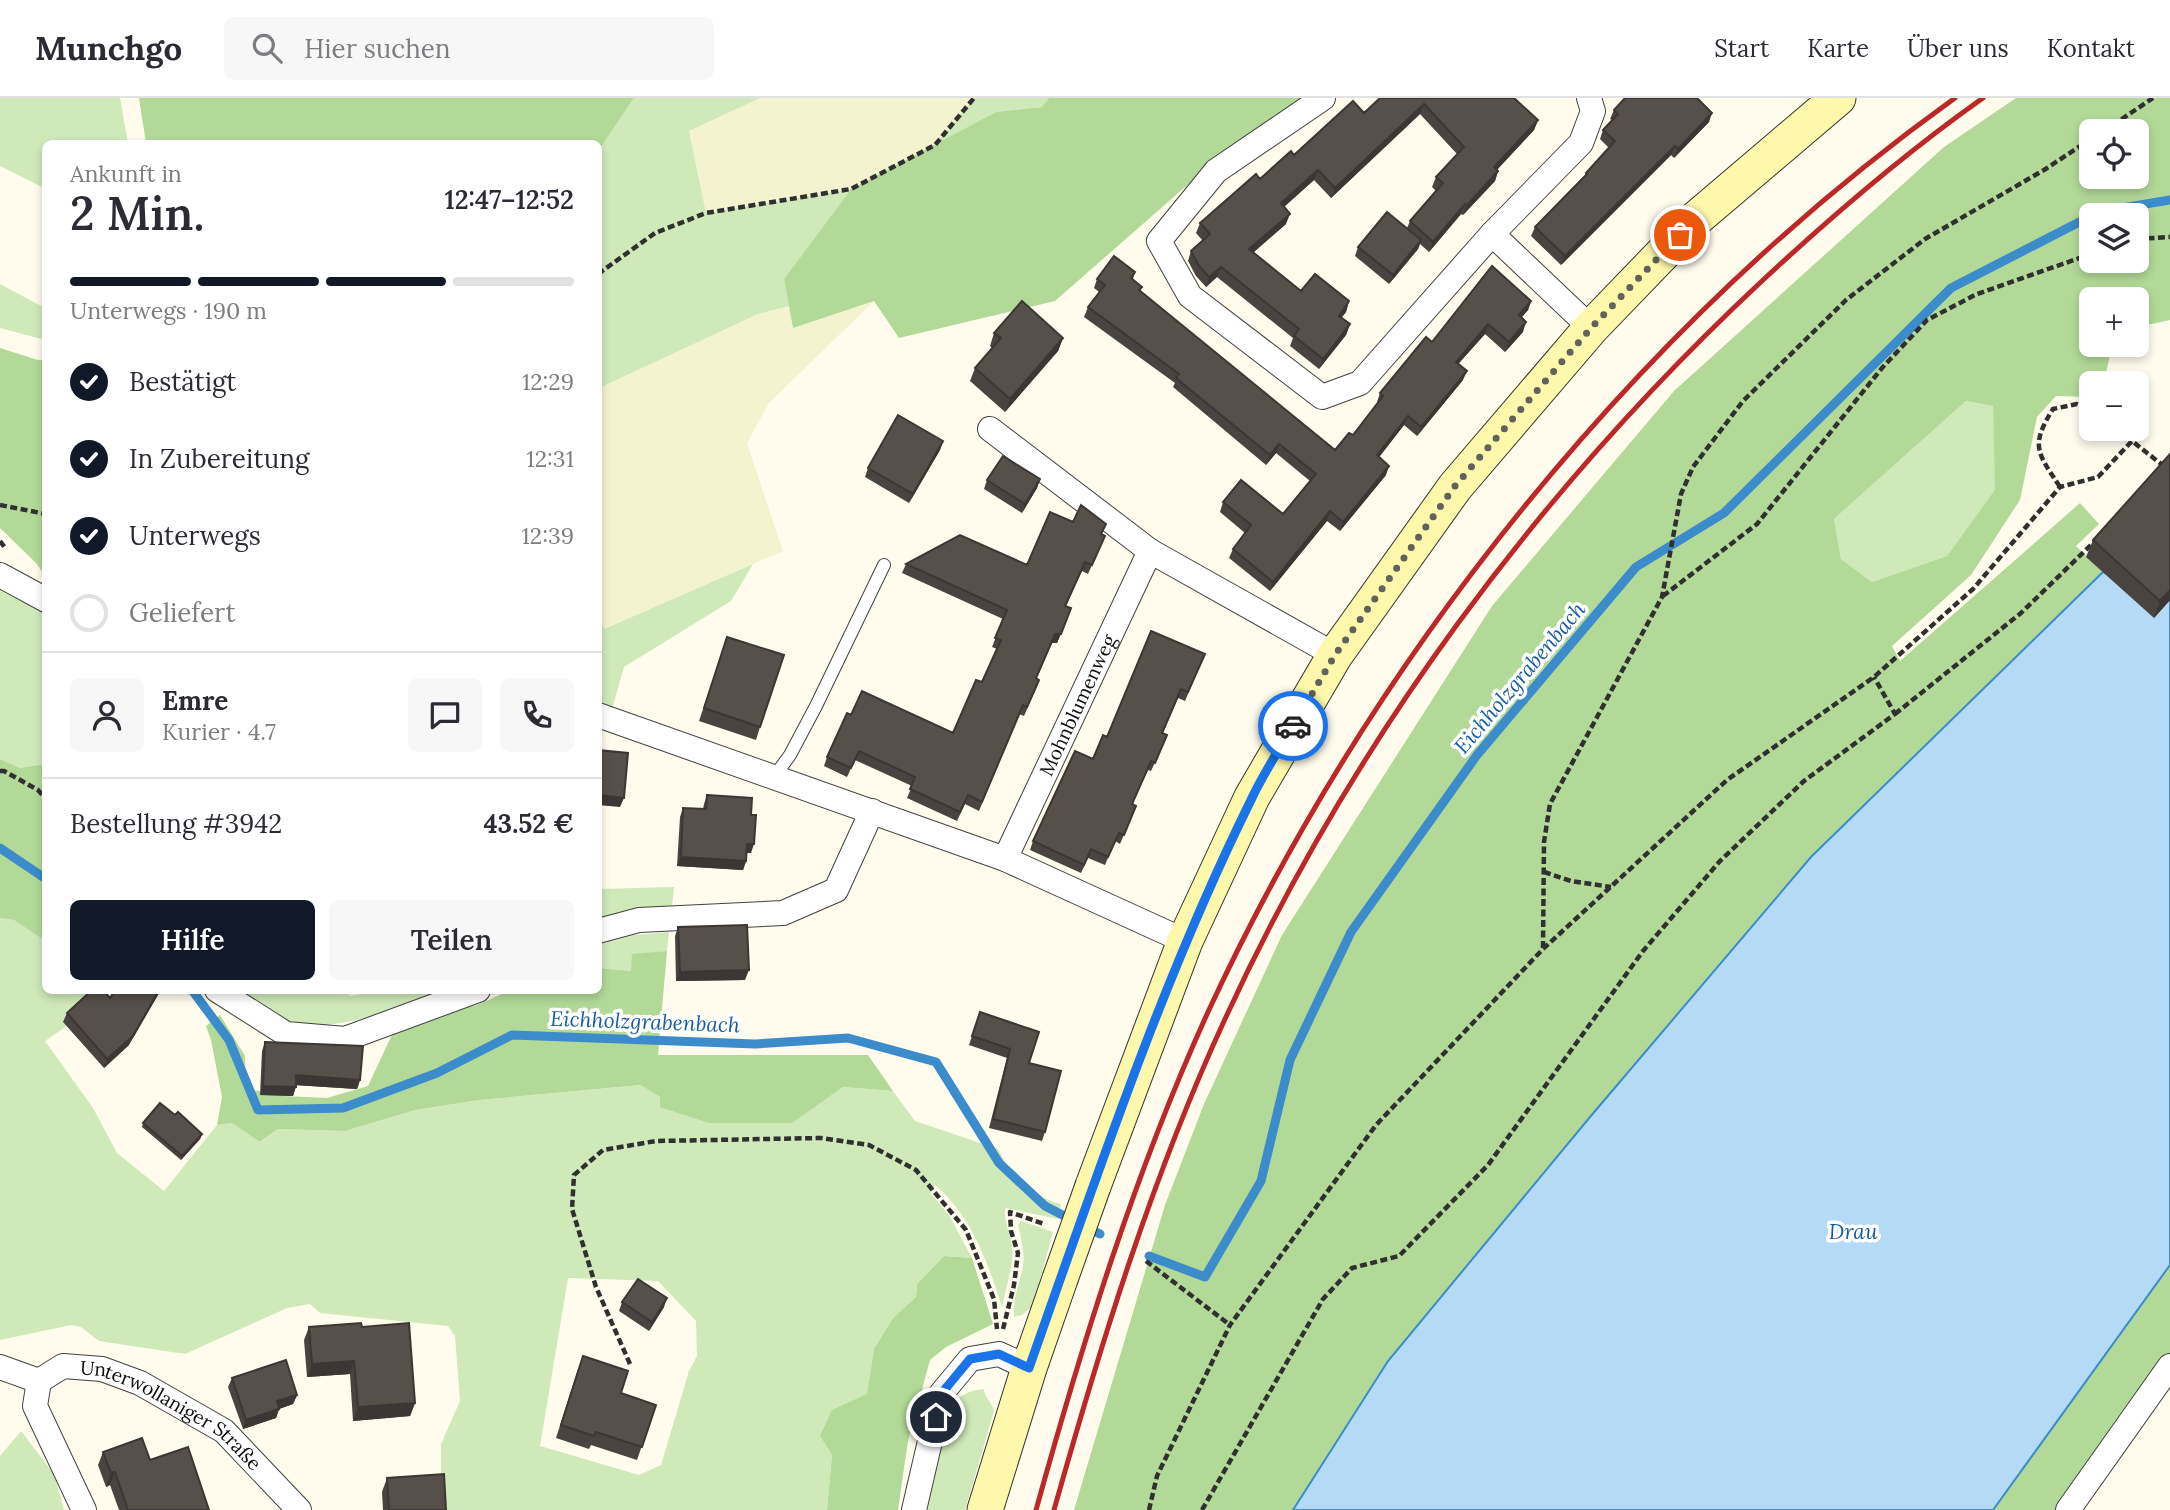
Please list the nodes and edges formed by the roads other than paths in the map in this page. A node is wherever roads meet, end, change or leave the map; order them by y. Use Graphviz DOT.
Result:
graph roads {
  1 [pos="1323,98"];
  2 [pos="1589,98"];
  3 [pos="1838,98"];
  4 [pos="1492,234"];
  5 [pos="1591,328"];
  6 [pos="990,429"];
  7 [pos="1150,551"];
  8 [pos="884,565"];
  9 [pos="0,575"];
  10 [pos="42,598"];
  11 [pos="1335,655"];
  12 [pos="602,716"];
  13 [pos="774,777"];
  14 [pos="872,811"];
  15 [pos="1005,859"];
  16 [pos="602,930"];
  17 [pos="1185,941"];
  18 [pos="223,994"];
  19 [pos="467,994"];
  20 [pos="1014,1361"];
  21 [pos="2170,1366"];
  22 [pos="0,1367"];
  23 [pos="39,1381"];
  24 [pos="84,1510"];
  25 [pos="299,1510"];
  26 [pos="914,1510"];
  27 [pos="985,1510"];
  28 [pos="2068,1510"];
  1 -- 4 [label="street"];
  2 -- 4 [label="street"];
  3 -- 5 [label="main road"];
  4 -- 5 [label="street"];
  5 -- 11 [label="main road"];
  6 -- 7 [label="street"];
  7 -- 11 [label="street"];
  7 -- 15 [label="street, Mohnblumenweg"];
  8 -- 13 [label="lane"];
  9 -- 10 [label="street"];
  11 -- 17 [label="main road"];
  12 -- 13 [label="street"];
  13 -- 14 [label="street"];
  14 -- 15 [label="street"];
  14 -- 16 [label="street"];
  15 -- 17 [label="street"];
  17 -- 20 [label="main road, bridge"];
  18 -- 19 [label="street"];
  20 -- 26 [label="street"];
  20 -- 27 [label="main road"];
  21 -- 28 [label="street"];
  22 -- 23 [label="street"];
  23 -- 24 [label="street"];
  23 -- 25 [label="street, Unterwollaniger Straße"];
}
